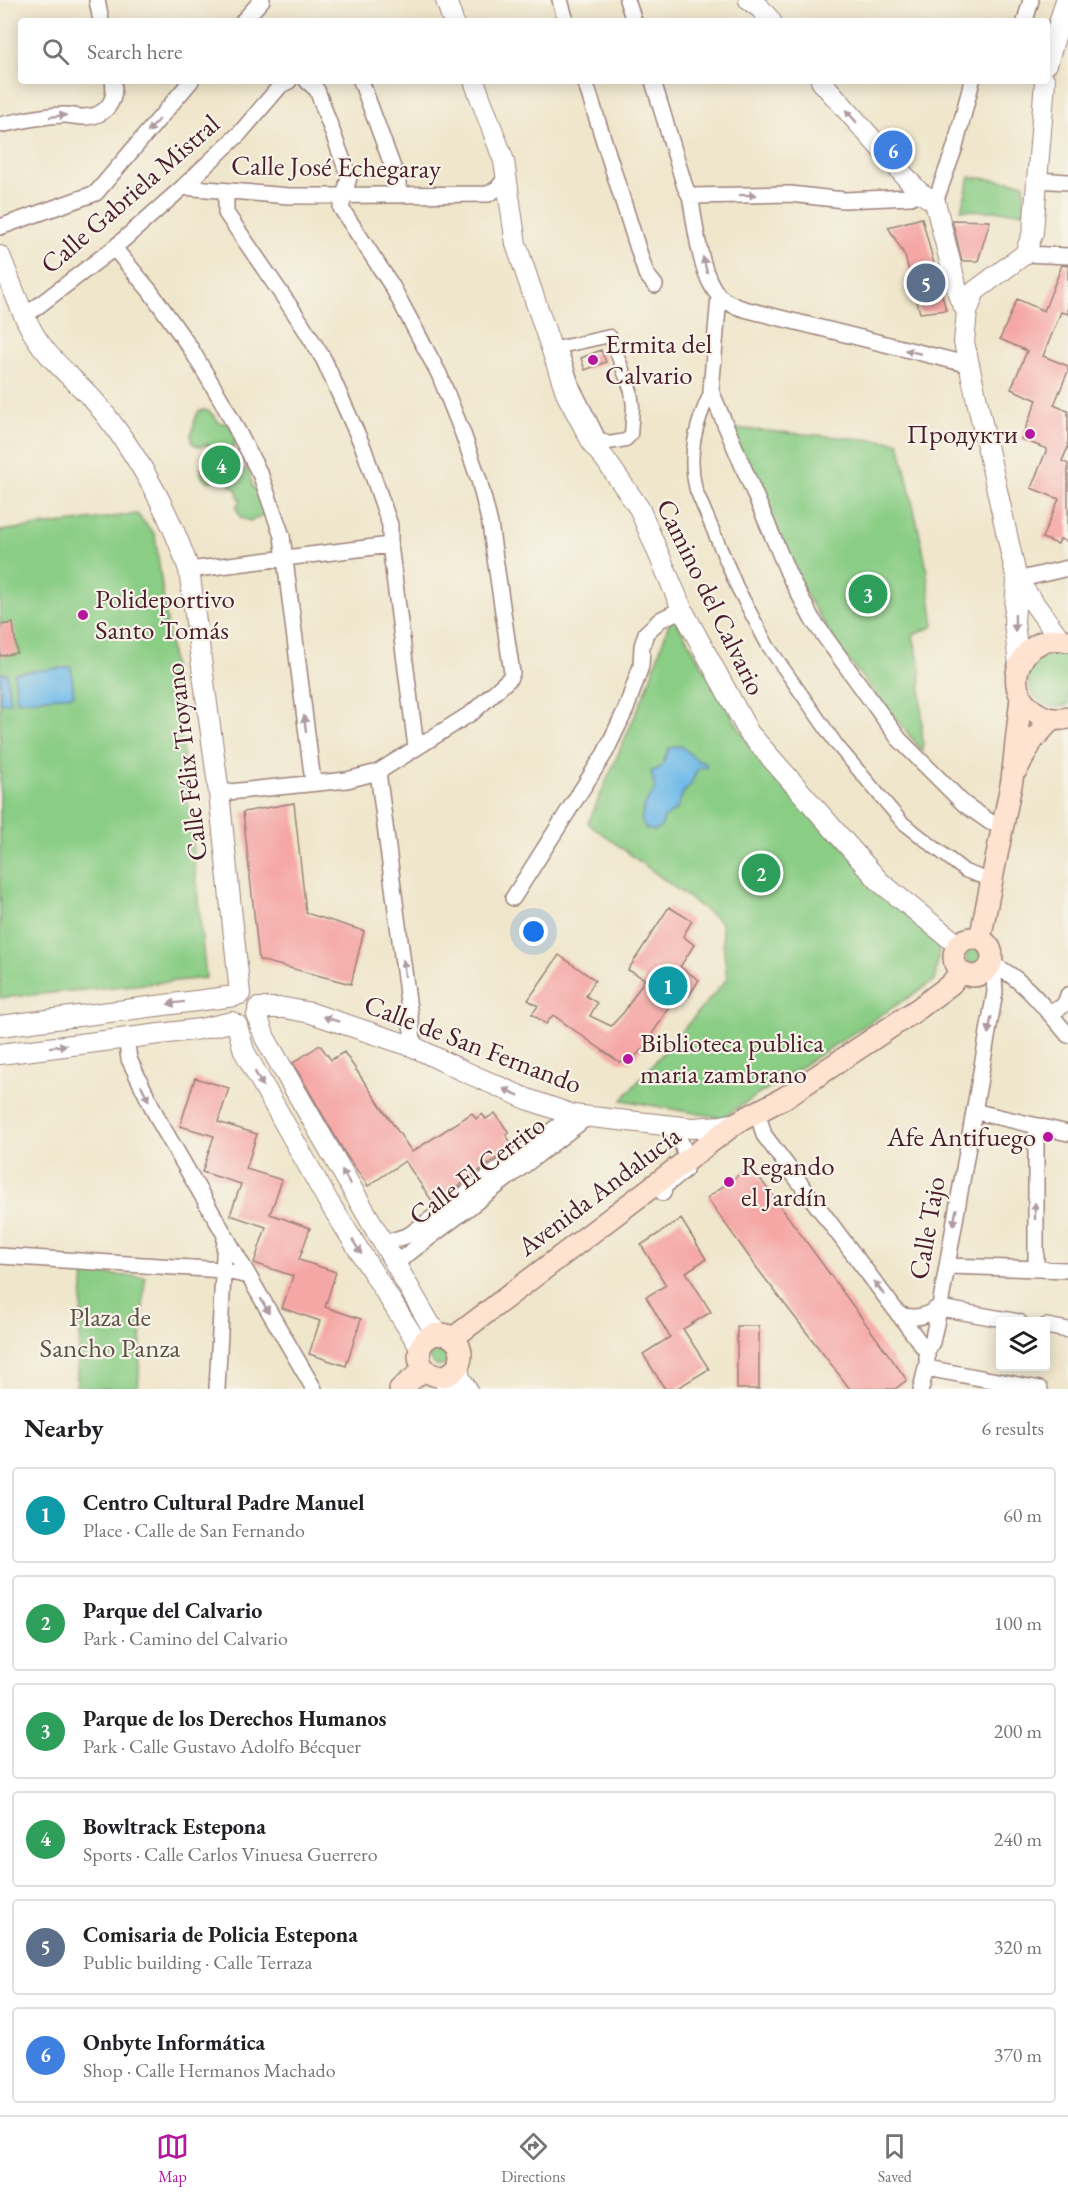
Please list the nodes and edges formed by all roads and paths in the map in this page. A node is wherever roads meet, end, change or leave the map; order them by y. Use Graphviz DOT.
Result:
graph roads {
  1 [pos="97,0"];
  2 [pos="262,0"];
  3 [pos="446,0"];
  4 [pos="560,0"];
  5 [pos="627,0"];
  6 [pos="749,0"];
  7 [pos="1031,0"];
  8 [pos="1066,0"];
  9 [pos="100,18"];
  10 [pos="246,18"];
  11 [pos="452,18"];
  12 [pos="565,18"];
  13 [pos="633,18"];
  14 [pos="768,18"];
  15 [pos="1026,18"];
  16 [pos="1050,54"];
  17 [pos="113,84"];
  18 [pos="188,84"];
  19 [pos="284,84"];
  20 [pos="311,84"];
  21 [pos="362,84"];
  22 [pos="475,84"];
  23 [pos="586,84"];
  24 [pos="654,84"];
  25 [pos="824,84"];
  26 [pos="971,84"];
  27 [pos="1045,84"];
  28 [pos="0,125"];
  29 [pos="507,176"];
  30 [pos="1036,180"];
  31 [pos="1068,182"];
  32 [pos="183,187"];
  33 [pos="226,192"];
  34 [pos="488,194"];
  35 [pos="345,195"];
  36 [pos="398,195"];
  37 [pos="690,196"];
  38 [pos="927,197"];
  39 [pos="512,212"];
  40 [pos="0,227"];
  41 [pos="114,248"];
  42 [pos="1025,254"];
  43 [pos="0,256"];
  44 [pos="1068,256"];
  45 [pos="655,285"];
  46 [pos="719,296"];
  47 [pos="967,312"];
  48 [pos="25,316"];
  49 [pos="560,347"];
  50 [pos="970,364"];
  51 [pos="711,391"];
  52 [pos="390,545"];
  53 [pos="284,558"];
  54 [pos="1068,568"];
  55 [pos="189,570"];
  56 [pos="1017,580"];
  57 [pos="682,609"];
  58 [pos="1064,640"];
  59 [pos="1019,665"];
  60 [pos="1021,698"];
  61 [pos="1063,719"];
  62 [pos="416,747"];
  63 [pos="378,772"];
  64 [pos="1012,780"];
  65 [pos="313,782"];
  66 [pos="219,793"];
  67 [pos="1003,825"];
  68 [pos="993,881"];
  69 [pos="513,898"];
  70 [pos="980,939"];
  71 [pos="958,945"];
  72 [pos="989,967"];
  73 [pos="961,971"];
  74 [pos="238,995"];
  75 [pos="1068,995"];
  76 [pos="1046,1011"];
  77 [pos="257,1012"];
  78 [pos="234,1024"];
  79 [pos="0,1026"];
  80 [pos="1068,1035"];
  81 [pos="126,1038"];
  82 [pos="414,1047"];
  83 [pos="0,1054"];
  84 [pos="784,1098"];
  85 [pos="975,1109"];
  86 [pos="581,1116"];
  87 [pos="760,1121"];
  88 [pos="736,1123"];
  89 [pos="1040,1126"];
  90 [pos="670,1127"];
  91 [pos="1068,1133"];
  92 [pos="686,1161"];
  93 [pos="663,1193"];
  94 [pos="225,1238"];
  95 [pos="385,1243"];
  96 [pos="0,1256"];
  97 [pos="396,1263"];
  98 [pos="947,1266"];
  99 [pos="1036,1269"];
  100 [pos="224,1270"];
  101 [pos="1068,1270"];
  102 [pos="248,1276"];
  103 [pos="940,1306"];
  104 [pos="898,1314"];
  105 [pos="996,1318"];
  106 [pos="1050,1327"];
  107 [pos="1068,1330"];
  108 [pos="927,1352"];
  109 [pos="443,1359"];
  110 [pos="926,1368"];
  111 [pos="217,1389"];
  112 [pos="314,1389"];
  113 [pos="400,1389"];
  114 [pos="467,1389"];
  115 [pos="921,1389"];
  116 [pos="1040,1389"];
  1 -- 9 [label="street"];
  2 -- 10 [label="street"];
  3 -- 11 [label="street"];
  4 -- 12 [label="street"];
  5 -- 13 [label="street"];
  6 -- 14 [label="street"];
  7 -- 15 [label="street"];
  8 -- 16 [label="street"];
  28 -- 17 [label="street, one-way"];
  18 -- 40 [label="street, one-way"];
  19 -- 32 [label="street, Calle Gabriela Mistral"];
  20 -- 35 [label="street"];
  21 -- 36 [label="street"];
  22 -- 29 [label="street, Camino del Calvario"];
  23 -- 45 [label="street"];
  24 -- 37 [label="street"];
  38 -- 25 [label="street, one-way"];
  26 -- 38 [label="street"];
  27 -- 30 [label="street"];
  29 -- 34 [label="street"];
  29 -- 39 [label="street, Camino del Calvario"];
  30 -- 31 [label="street"];
  30 -- 42 [label="street"];
  32 -- 33 [label="street, Calle José Echegaray"];
  32 -- 41 [label="street, Calle Gabriela Mistral"];
  33 -- 35 [label="street, Calle José Echegaray"];
  33 -- 52 [label="street"];
  34 -- 36 [label="street, Calle José Echegaray"];
  34 -- 39 [label="street"];
  35 -- 36 [label="street, Calle José Echegaray"];
  35 -- 62 [label="street"];
  37 -- 38 [label="street, one-way"];
  46 -- 37 [label="street, one-way"];
  38 -- 47 [label="street"];
  39 -- 57 [label="street, Camino del Calvario"];
  41 -- 48 [label="street, Calle Gabriela Mistral"];
  41 -- 53 [label="street"];
  42 -- 44 [label="street"];
  42 -- 47 [label="street"];
  43 -- 48 [label="street, Calle Félix Troyano"];
  50 -- 46 [label="street, one-way"];
  46 -- 51 [label="street"];
  47 -- 50 [label="street"];
  48 -- 55 [label="street, Calle Félix Troyano"];
  49 -- 49 [label="street"];
  50 -- 56 [label="street"];
  51 -- 67 [label="street"];
  51 -- 68 [label="street"];
  52 -- 53 [label="street"];
  52 -- 62 [label="street"];
  53 -- 55 [label="street"];
  65 -- 53 [label="street, one-way"];
  54 -- 56 [label="street"];
  55 -- 66 [label="street, Calle Félix Troyano"];
  56 -- 58 [label="street"];
  56 -- 59 [label="street, one-way"];
  57 -- 69 [label="street"];
  57 -- 71 [label="street, Camino del Calvario"];
  58 -- 59 [label="main road"];
  59 -- 60 [label="main road"];
  60 -- 61 [label="main road"];
  60 -- 64 [label="main road"];
  61 -- 64 [label="main road"];
  62 -- 63 [label="street"];
  63 -- 65 [label="street"];
  82 -- 63 [label="street, one-way"];
  64 -- 67 [label="main road"];
  65 -- 66 [label="street"];
  66 -- 74 [label="street, Calle Félix Troyano"];
  67 -- 68 [label="main road"];
  68 -- 70 [label="main road"];
  70 -- 71 [label="main road"];
  70 -- 72 [label="main road"];
  71 -- 73 [label="main road"];
  72 -- 73 [label="main road"];
  72 -- 76 [label="street"];
  72 -- 85 [label="street, Calle Tajo, one-way"];
  73 -- 84 [label="main road, Avenida Andalucía"];
  74 -- 77 [label="street"];
  74 -- 78 [label="street"];
  74 -- 79 [label="street, one-way"];
  75 -- 76 [label="street"];
  76 -- 80 [label="street"];
  77 -- 78 [label="street"];
  82 -- 77 [label="street, Calle de San Fernando, one-way"];
  95 -- 77 [label="street, one-way"];
  78 -- 81 [label="street"];
  78 -- 109 [label="street, one-way"];
  83 -- 81 [label="street, one-way"];
  81 -- 94 [label="street, one-way"];
  86 -- 82 [label="street, Calle de San Fernando, one-way"];
  84 -- 87 [label="main road, Avenida Andalucía"];
  84 -- 88 [label="main road, Avenida Andalucía"];
  85 -- 89 [label="street"];
  85 -- 98 [label="street, Calle Tajo, one-way"];
  86 -- 90 [label="street, Calle de San Fernando"];
  86 -- 95 [label="street, Calle El Cerrito"];
  86 -- 97 [label="street, Calle El Cerrito"];
  87 -- 93 [label="main road, Avenida Andalucía"];
  104 -- 87 [label="street, one-way"];
  88 -- 90 [label="street, Calle de San Fernando"];
  88 -- 92 [label="main road, Avenida Andalucía"];
  89 -- 91 [label="street"];
  99 -- 89 [label="street, one-way"];
  90 -- 92 [label="street"];
  92 -- 93 [label="street"];
  92 -- 109 [label="main road, Avenida Andalucía"];
  93 -- 109 [label="main road, Avenida Andalucía"];
  94 -- 100 [label="street"];
  94 -- 102 [label="street"];
  95 -- 97 [label="street"];
  96 -- 100 [label="street"];
  97 -- 109 [label="street"];
  98 -- 99 [label="street"];
  98 -- 103 [label="street, Calle Tajo"];
  99 -- 101 [label="street"];
  100 -- 102 [label="street"];
  100 -- 111 [label="street"];
  102 -- 112 [label="street, one-way"];
  103 -- 104 [label="street"];
  103 -- 105 [label="street"];
  103 -- 108 [label="street, Calle Tajo"];
  104 -- 108 [label="street"];
  106 -- 107 [label="street"];
  108 -- 110 [label="street, Calle Tajo"];
  109 -- 113 [label="main road, Avenida Andalucía"];
  109 -- 114 [label="street"];
  110 -- 115 [label="street, Calle Tajo"];
  110 -- 116 [label="street"];
}
